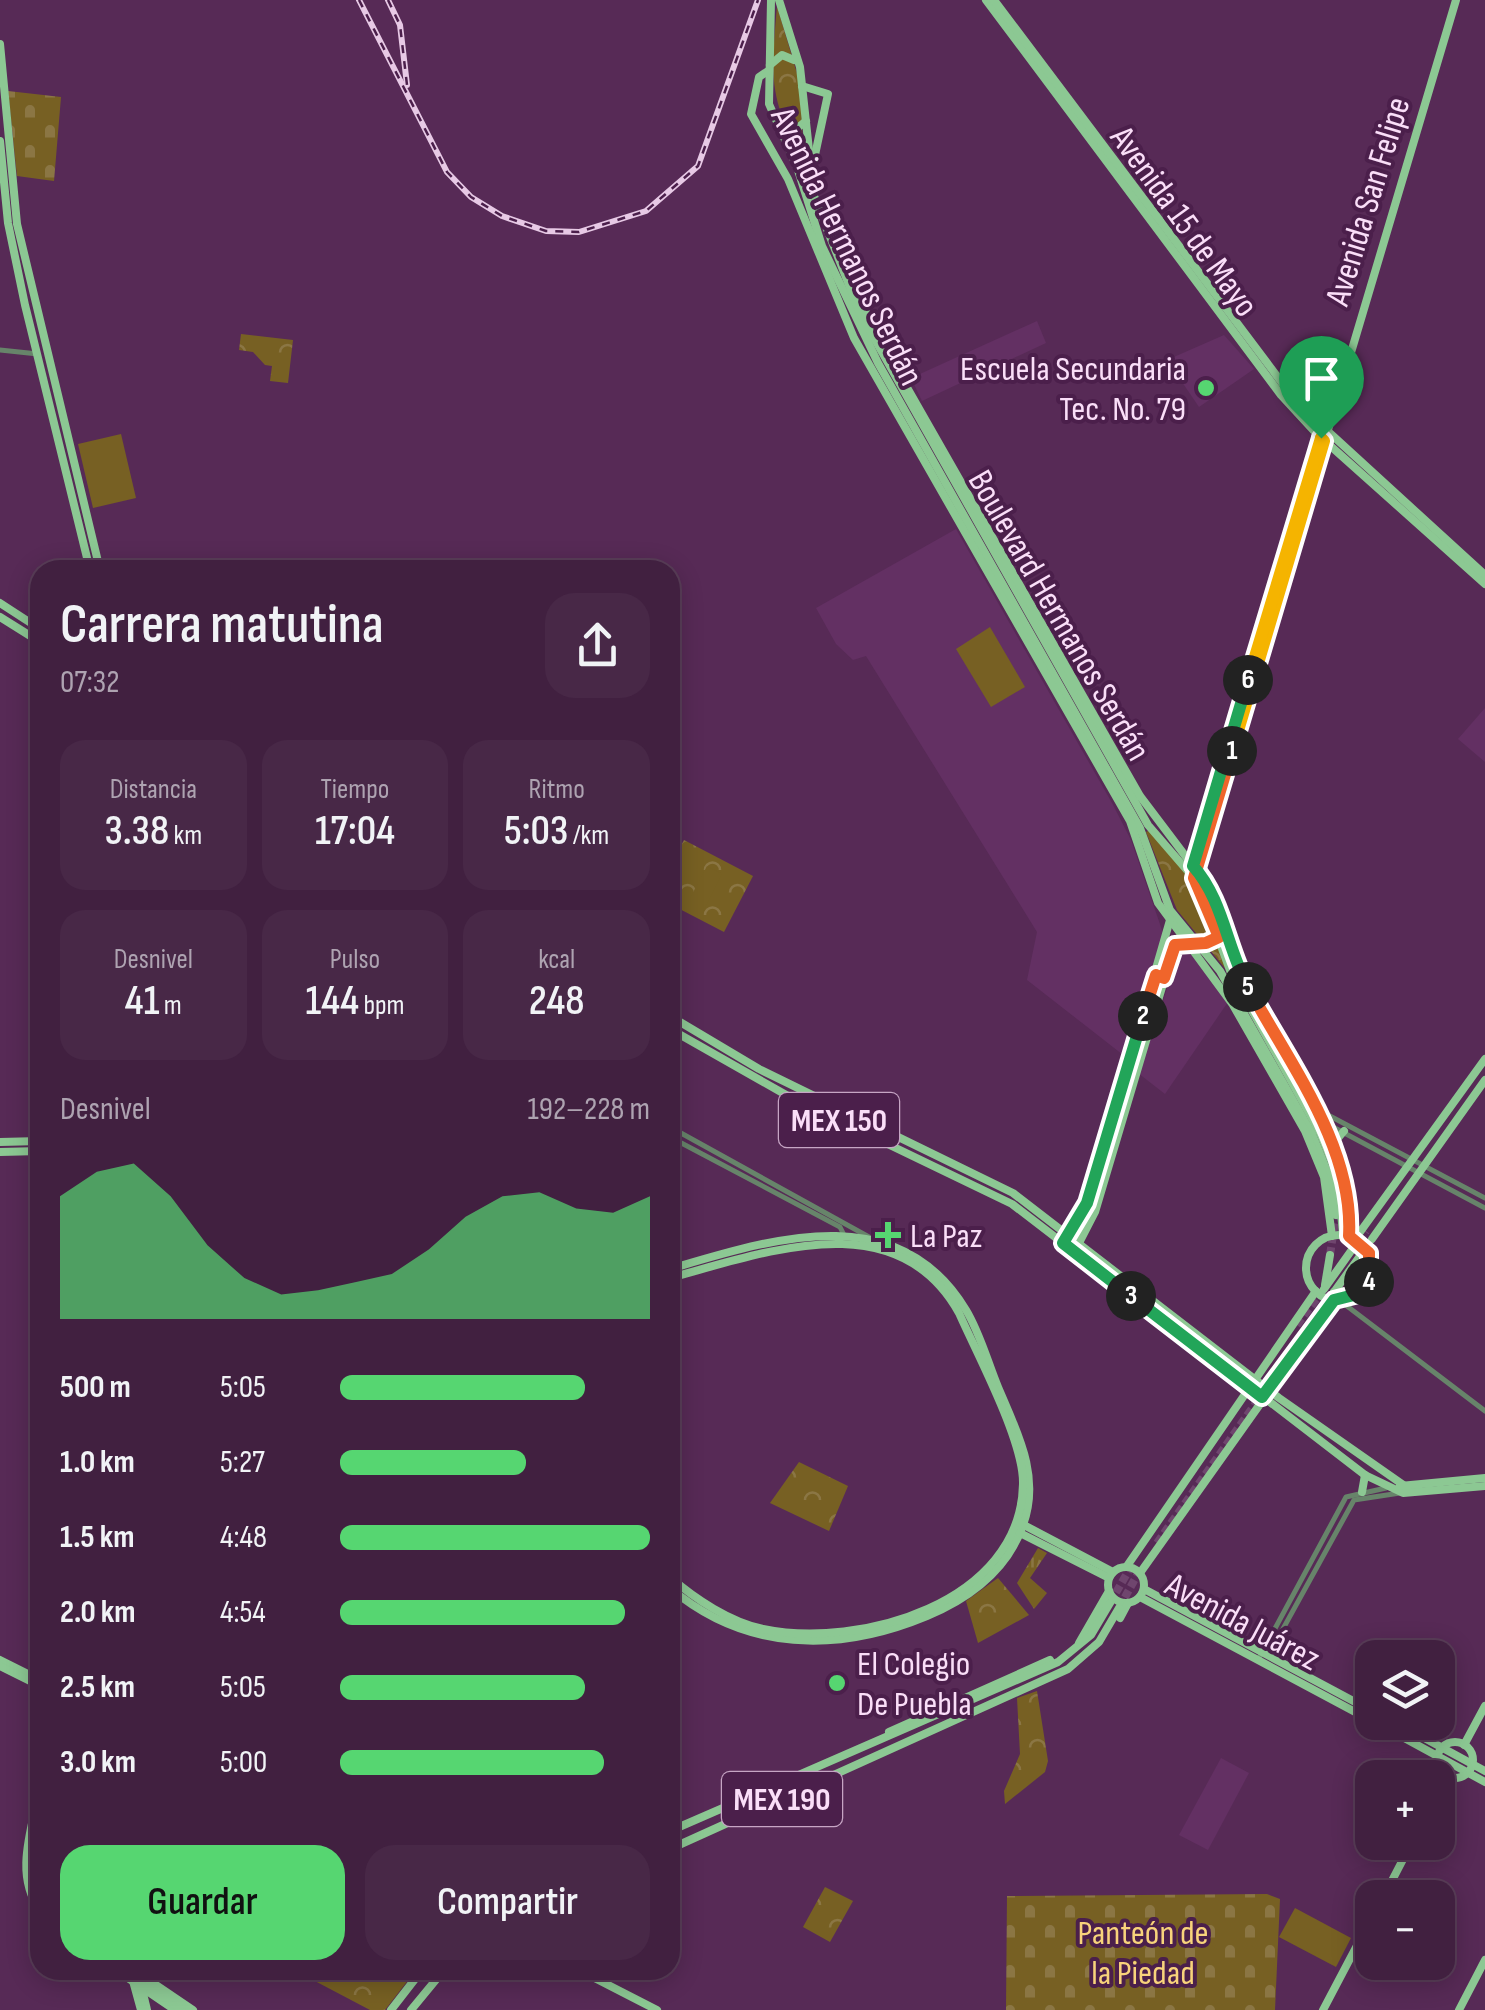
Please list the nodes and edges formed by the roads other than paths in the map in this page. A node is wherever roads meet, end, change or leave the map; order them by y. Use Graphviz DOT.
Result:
graph roads {
  1 [pos="770,0"];
  2 [pos="779,0"];
  3 [pos="986,0"];
  4 [pos="994,0"];
  5 [pos="1453,0"];
  6 [pos="0,44"];
  7 [pos="800,67"];
  8 [pos="768,69"];
  9 [pos="802,86"];
  10 [pos="750,103"];
  11 [pos="769,104"];
  12 [pos="806,121"];
  13 [pos="777,123"];
  14 [pos="0,141"];
  15 [pos="817,146"];
  16 [pos="807,159"];
  17 [pos="798,167"];
  18 [pos="816,195"];
  19 [pos="794,197"];
  20 [pos="845,295"];
  21 [pos="848,324"];
  22 [pos="0,350"];
  23 [pos="42,355"];
  24 [pos="878,370"];
  25 [pos="893,396"];
  26 [pos="1322,411"];
  27 [pos="1308,414"];
  28 [pos="1324,435"];
  29 [pos="946,481"];
  30 [pos="970,540"];
  31 [pos="992,556"];
  32 [pos="93,560"];
  33 [pos="1008,564"];
  34 [pos="1485,575"];
  35 [pos="1485,584"];
  36 [pos="0,603"];
  37 [pos="1033,609"];
  38 [pos="0,617"];
  39 [pos="30,622"];
  40 [pos="30,636"];
  41 [pos="1041,637"];
  42 [pos="1064,660"];
  43 [pos="1069,687"];
  44 [pos="1089,704"];
  45 [pos="1086,717"];
  46 [pos="1170,850"];
  47 [pos="1151,862"];
  48 [pos="1194,872"];
  49 [pos="1149,878"];
  50 [pos="1170,910"];
  51 [pos="1170,923"];
  52 [pos="1222,934"];
  53 [pos="1184,941"];
  54 [pos="1196,942"];
  55 [pos="1160,976"];
  56 [pos="1239,1010"];
  57 [pos="680,1022"];
  58 [pos="680,1034"];
  59 [pos="1485,1059"];
  60 [pos="1485,1080"];
  61 [pos="1307,1114"];
  62 [pos="1344,1131"];
  63 [pos="680,1133"];
  64 [pos="30,1141"];
  65 [pos="0,1142"];
  66 [pos="680,1142"];
  67 [pos="1332,1145"];
  68 [pos="30,1151"];
  69 [pos="0,1152"];
  70 [pos="1410,1163"];
  71 [pos="1421,1169"];
  72 [pos="1485,1198"];
  73 [pos="1485,1208"];
  74 [pos="1336,1214"];
  75 [pos="1081,1216"];
  76 [pos="1053,1221"];
  77 [pos="844,1235"];
  78 [pos="1332,1236"];
  79 [pos="871,1239"];
  80 [pos="1066,1239"];
  81 [pos="1080,1243"];
  82 [pos="1359,1243"];
  83 [pos="1074,1252"];
  84 [pos="1330,1255"];
  85 [pos="680,1266"];
  86 [pos="680,1275"];
  87 [pos="1139,1288"];
  88 [pos="1328,1293"];
  89 [pos="1132,1297"];
  90 [pos="1250,1382"];
  91 [pos="1265,1394"];
  92 [pos="1485,1411"];
  93 [pos="1365,1474"];
  94 [pos="1485,1482"];
  95 [pos="1389,1487"];
  96 [pos="1405,1490"];
  97 [pos="1362,1492"];
  98 [pos="1350,1498"];
  99 [pos="1018,1527"];
  100 [pos="1127,1566"];
  101 [pos="1140,1573"];
  102 [pos="1111,1575"];
  103 [pos="680,1585"];
  104 [pos="1109,1591"];
  105 [pos="1142,1593"];
  106 [pos="680,1594"];
  107 [pos="1119,1605"];
  108 [pos="1263,1658"];
  109 [pos="0,1663"];
  110 [pos="30,1678"];
  111 [pos="1355,1703"];
  112 [pos="1485,1706"];
  113 [pos="1355,1711"];
  114 [pos="881,1739"];
  115 [pos="1414,1740"];
  116 [pos="1422,1740"];
  117 [pos="1464,1745"];
  118 [pos="1440,1752"];
  119 [pos="1439,1760"];
  120 [pos="1470,1768"];
  121 [pos="1485,1771"];
  122 [pos="1455,1773"];
  123 [pos="1485,1782"];
  124 [pos="680,1827"];
  125 [pos="680,1844"];
  126 [pos="30,1861"];
  127 [pos="30,1886"];
  128 [pos="1355,1949"];
  129 [pos="1485,1960"];
  130 [pos="138,1980"];
  131 [pos="140,1980"];
  132 [pos="141,1980"];
  133 [pos="142,1980"];
  134 [pos="142,1980"];
  135 [pos="414,1980"];
  136 [pos="436,1980"];
  137 [pos="598,1980"];
  138 [pos="159,1999"];
  139 [pos="145,2008"];
  140 [pos="179,2010"];
  141 [pos="195,2010"];
  142 [pos="391,2010"];
  143 [pos="411,2010"];
  144 [pos="657,2010"];
  145 [pos="1322,2010"];
  146 [pos="1458,2010"];
  1 -- 8 [label="main road, Boulevard Hermanos Serdán"];
  2 -- 7 [label="main road"];
  3 -- 28 [label="main road, Avenida 15 de Mayo"];
  4 -- 27 [label="main road, Avenida 15 de Mayo"];
  5 -- 28 [label="main road, Avenida San Felipe"];
  6 -- 23 [label="main road"];
  7 -- 8 [label="main road"];
  7 -- 9 [label="main road"];
  8 -- 10 [label="main road, Avenida Hermanos Serdán"];
  8 -- 11 [label="main road, Boulevard Hermanos Serdán"];
  9 -- 12 [label="main road"];
  9 -- 15 [label="main road, Avenida Hermanos Serdán"];
  10 -- 11 [label="main road"];
  10 -- 19 [label="main road, Avenida Hermanos Serdán"];
  11 -- 13 [label="main road, Boulevard Hermanos Serdán"];
  12 -- 13 [label="main road"];
  12 -- 16 [label="main road"];
  13 -- 17 [label="main road, Boulevard Hermanos Serdán"];
  14 -- 23 [label="main road"];
  15 -- 16 [label="main road"];
  15 -- 18 [label="main road, Avenida Hermanos Serdán"];
  16 -- 18 [label="main road"];
  17 -- 19 [label="main road"];
  17 -- 20 [label="main road, Boulevard Hermanos Serdán"];
  18 -- 29 [label="main road, Avenida Hermanos Serdán"];
  19 -- 21 [label="main road, Avenida Hermanos Serdán"];
  20 -- 21 [label="main road"];
  20 -- 24 [label="main road, Boulevard Hermanos Serdán"];
  21 -- 24 [label="main road, Avenida Hermanos Serdán"];
  22 -- 23 [label="street"];
  23 -- 32 [label="main road"];
  24 -- 25 [label="main road, Boulevard Hermanos Serdán"];
  25 -- 29 [label="main road, Boulevard Hermanos Serdán"];
  25 -- 29 [label="main road, Avenida Hermanos Serdán"];
  26 -- 27 [label="main road"];
  27 -- 28 [label="main road, Avenida 15 de Mayo"];
  28 -- 34 [label="main road, Avenida 15 de Mayo"];
  28 -- 35 [label="main road, Avenida 15 de Mayo"];
  28 -- 48 [label="main road, Avenida San Felipe"];
  29 -- 30 [label="main road, Avenida Hermanos Serdán"];
  29 -- 31 [label="main road, Boulevard Hermanos Serdán"];
  29 -- 33 [label="main road, Avenida Hermanos Serdán"];
  30 -- 31 [label="main road"];
  30 -- 49 [label="main road, Avenida Hermanos Serdán"];
  31 -- 33 [label="main road"];
  31 -- 41 [label="main road, Boulevard Hermanos Serdán"];
  31 -- 47 [label="main road, Boulevard Hermanos Serdán"];
  33 -- 37 [label="main road, Avenida Hermanos Serdán"];
  36 -- 39 [label="main road"];
  37 -- 41 [label="main road"];
  37 -- 42 [label="main road, Avenida Hermanos Serdán"];
  38 -- 40 [label="main road"];
  41 -- 43 [label="main road, Boulevard Hermanos Serdán"];
  42 -- 43 [label="main road"];
  42 -- 44 [label="main road, Avenida Hermanos Serdán"];
  43 -- 45 [label="main road, Boulevard Hermanos Serdán"];
  44 -- 45 [label="main road"];
  44 -- 48 [label="main road, Avenida Hermanos Serdán"];
  45 -- 46 [label="main road, Boulevard Hermanos Serdán"];
  46 -- 47 [label="main road"];
  46 -- 48 [label="main road, Boulevard Hermanos Serdán"];
  47 -- 49 [label="main road"];
  47 -- 50 [label="main road, Boulevard Hermanos Serdán"];
  48 -- 52 [label="main road, Boulevard Hermanos Serdán"];
  49 -- 51 [label="main road, Avenida Hermanos Serdán"];
  50 -- 51 [label="main road"];
  50 -- 54 [label="main road, Boulevard Hermanos Serdán"];
  51 -- 53 [label="main road, Avenida Hermanos Serdán"];
  51 -- 55 [label="main road"];
  52 -- 54 [label="main road"];
  52 -- 61 [label="main road, Boulevard Hermanos Serdán"];
  53 -- 54 [label="main road"];
  53 -- 55 [label="main road"];
  53 -- 56 [label="main road, Avenida Hermanos Serdán"];
  54 -- 56 [label="main road, Boulevard Hermanos Serdán"];
  55 -- 75 [label="main road"];
  55 -- 81 [label="main road"];
  56 -- 61 [label="main road, Boulevard Hermanos Serdán"];
  57 -- 76 [label="main road, MEX 150"];
  58 -- 80 [label="main road, MEX 150"];
  59 -- 70 [label="main road"];
  60 -- 71 [label="main road"];
  61 -- 62 [label="street"];
  61 -- 67 [label="main road"];
  61 -- 70 [label="street"];
  61 -- 74 [label="main road, Boulevard Hermanos Serdán"];
  61 -- 78 [label="main road"];
  61 -- 82 [label="main road, Boulevard Hermanos Serdán"];
  62 -- 67 [label="main road"];
  62 -- 70 [label="street"];
  63 -- 79 [label="street"];
  64 -- 65 [label="main road"];
  66 -- 77 [label="street"];
  67 -- 82 [label="main road"];
  68 -- 69 [label="main road"];
  70 -- 71 [label="street"];
  70 -- 82 [label="main road"];
  71 -- 72 [label="street"];
  71 -- 73 [label="street"];
  71 -- 82 [label="main road"];
  75 -- 76 [label="main road"];
  75 -- 80 [label="main road"];
  76 -- 80 [label="main road, MEX 150"];
  77 -- 79 [label="main road"];
  77 -- 85 [label="main road"];
  78 -- 82 [label="main road"];
  78 -- 88 [label="main road"];
  79 -- 99 [label="main road"];
  80 -- 81 [label="main road, MEX 150"];
  80 -- 83 [label="main road, MEX 150"];
  81 -- 83 [label="main road"];
  81 -- 87 [label="main road, MEX 150"];
  82 -- 88 [label="main road"];
  82 -- 88 [label="main road"];
  83 -- 89 [label="main road, MEX 150"];
  84 -- 88 [label="main road"];
  86 -- 99 [label="main road"];
  87 -- 89 [label="main road"];
  87 -- 90 [label="main road, MEX 150"];
  88 -- 90 [label="main road"];
  88 -- 91 [label="main road"];
  88 -- 92 [label="street"];
  89 -- 90 [label="main road, MEX 150"];
  90 -- 91 [label="main road, MEX 150"];
  90 -- 100 [label="main road"];
  91 -- 93 [label="main road, MEX 150"];
  91 -- 96 [label="main road, MEX 150"];
  91 -- 101 [label="main road"];
  93 -- 95 [label="main road, MEX 150"];
  93 -- 97 [label="main road"];
  94 -- 96 [label="main road"];
  95 -- 96 [label="main road"];
  95 -- 97 [label="street"];
  96 -- 98 [label="street"];
  97 -- 98 [label="street"];
  98 -- 108 [label="street"];
  99 -- 102 [label="main road"];
  99 -- 103 [label="main road"];
  99 -- 106 [label="main road"];
  100 -- 101 [label="main road"];
  100 -- 102 [label="main road"];
  101 -- 105 [label="main road"];
  102 -- 104 [label="main road, MEX 190"];
  104 -- 107 [label="main road"];
  104 -- 114 [label="main road, MEX 190"];
  105 -- 107 [label="main road"];
  105 -- 108 [label="main road, Avenida Juárez"];
  107 -- 114 [label="main road"];
  107 -- 125 [label="main road, MEX 190"];
  108 -- 111 [label="main road, Avenida Juárez"];
  108 -- 113 [label="main road, Avenida Juárez"];
  109 -- 110 [label="main road"];
  112 -- 117 [label="main road"];
  114 -- 124 [label="main road, MEX 190"];
  115 -- 118 [label="main road, Avenida Juárez"];
  116 -- 118 [label="main road, Avenida Juárez"];
  117 -- 118 [label="main road"];
  117 -- 120 [label="main road"];
  118 -- 119 [label="main road"];
  118 -- 120 [label="main road, Avenida Juárez"];
  120 -- 121 [label="main road, Avenida Juárez"];
  120 -- 122 [label="main road"];
  120 -- 123 [label="main road, Avenida Juárez"];
  126 -- 127 [label="main road"];
  128 -- 145 [label="main road"];
  129 -- 146 [label="main road"];
  130 -- 139 [label="main road"];
  131 -- 138 [label="main road"];
  132 -- 140 [label="main road, bridge"];
  133 -- 141 [label="main road, bridge"];
  134 -- 141 [label="main road"];
  135 -- 142 [label="main road"];
  136 -- 143 [label="main road"];
  137 -- 144 [label="main road"];
  138 -- 139 [label="main road"];
  138 -- 140 [label="main road"];
}
